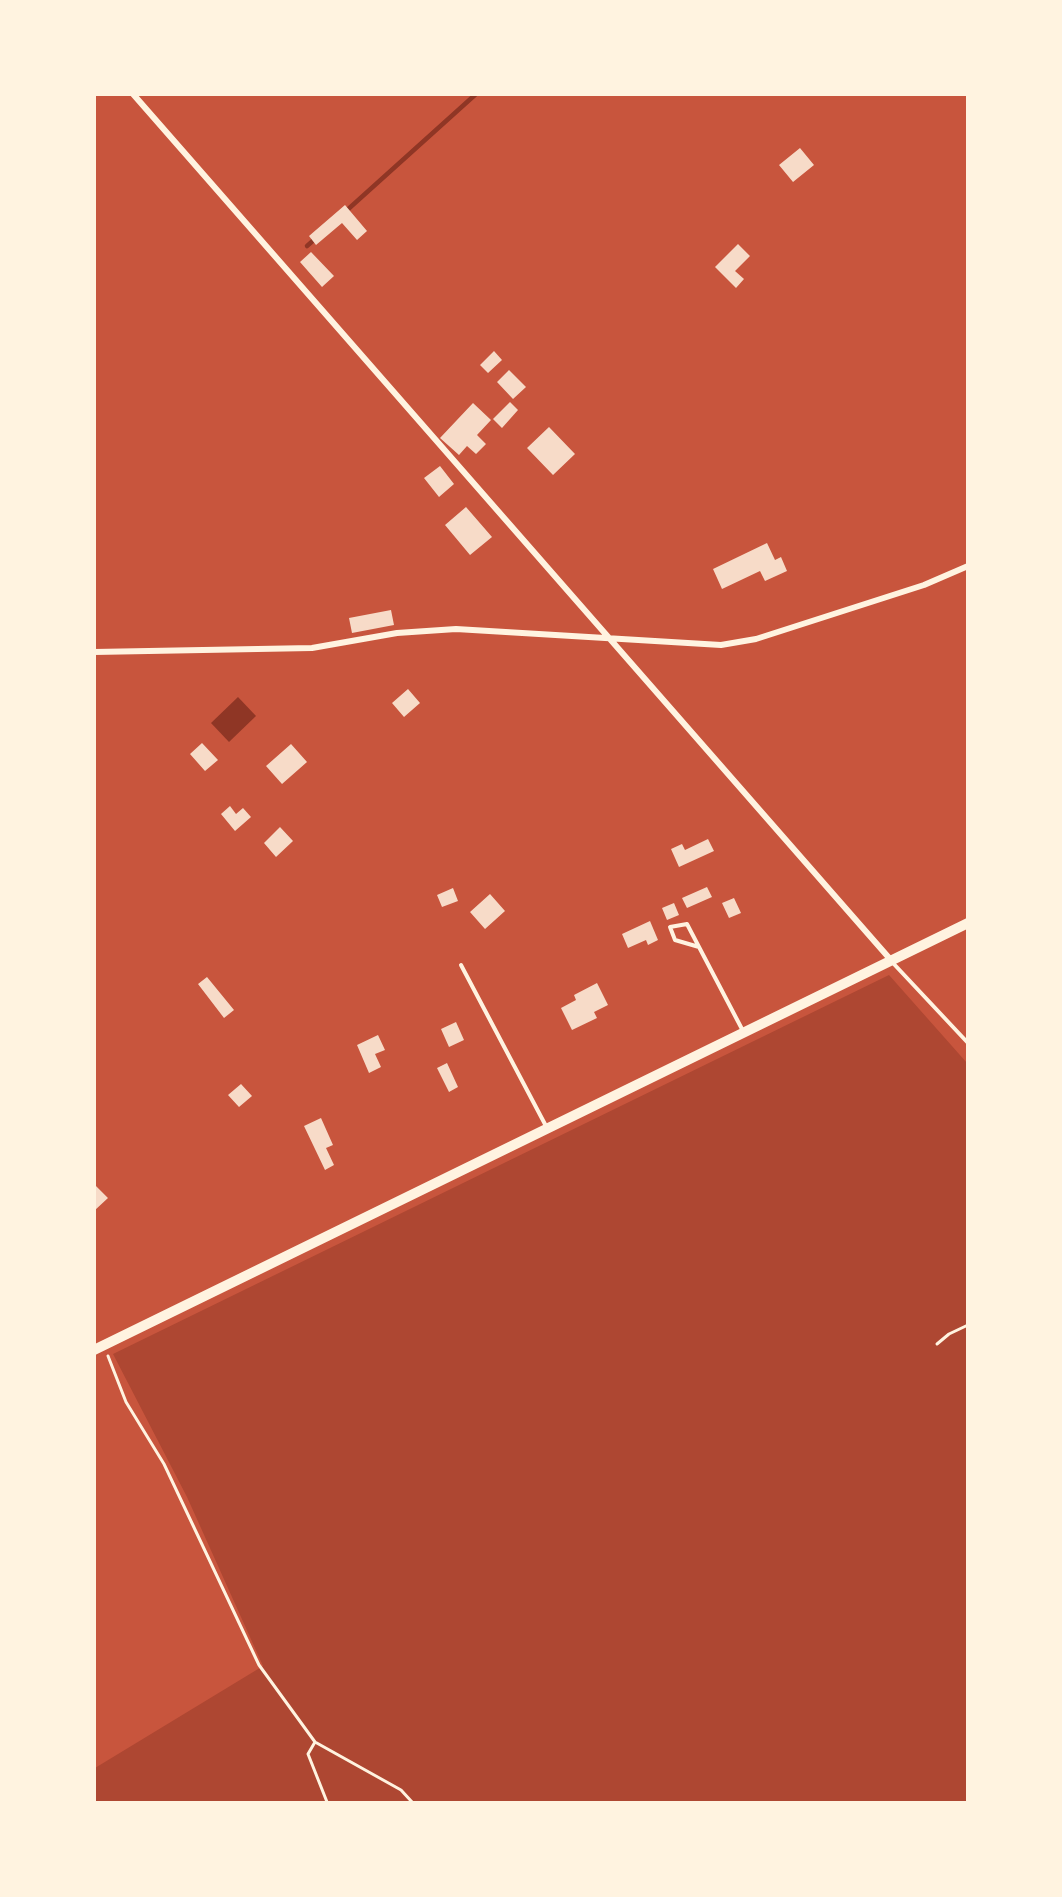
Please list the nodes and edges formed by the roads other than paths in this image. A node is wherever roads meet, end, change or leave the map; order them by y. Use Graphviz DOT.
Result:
graph roads {
  1 [pos="133,94"];
  2 [pos="968,566"];
  3 [pos="610,638"];
  4 [pos="94,652"];
  5 [pos="968,923"];
  6 [pos="699,947"];
  7 [pos="890,959"];
  8 [pos="461,964"];
  9 [pos="743,1032"];
  10 [pos="968,1043"];
  11 [pos="548,1129"];
  12 [pos="99,1348"];
  1 -- 3 [label="street"];
  2 -- 3 [label="street"];
  3 -- 4 [label="street"];
  3 -- 7 [label="street"];
  5 -- 7 [label="main road"];
  6 -- 6 [label="lane"];
  6 -- 9 [label="lane"];
  7 -- 9 [label="main road"];
  7 -- 10 [label="lane"];
  8 -- 11 [label="lane"];
  9 -- 11 [label="main road"];
  11 -- 12 [label="main road"];
}
